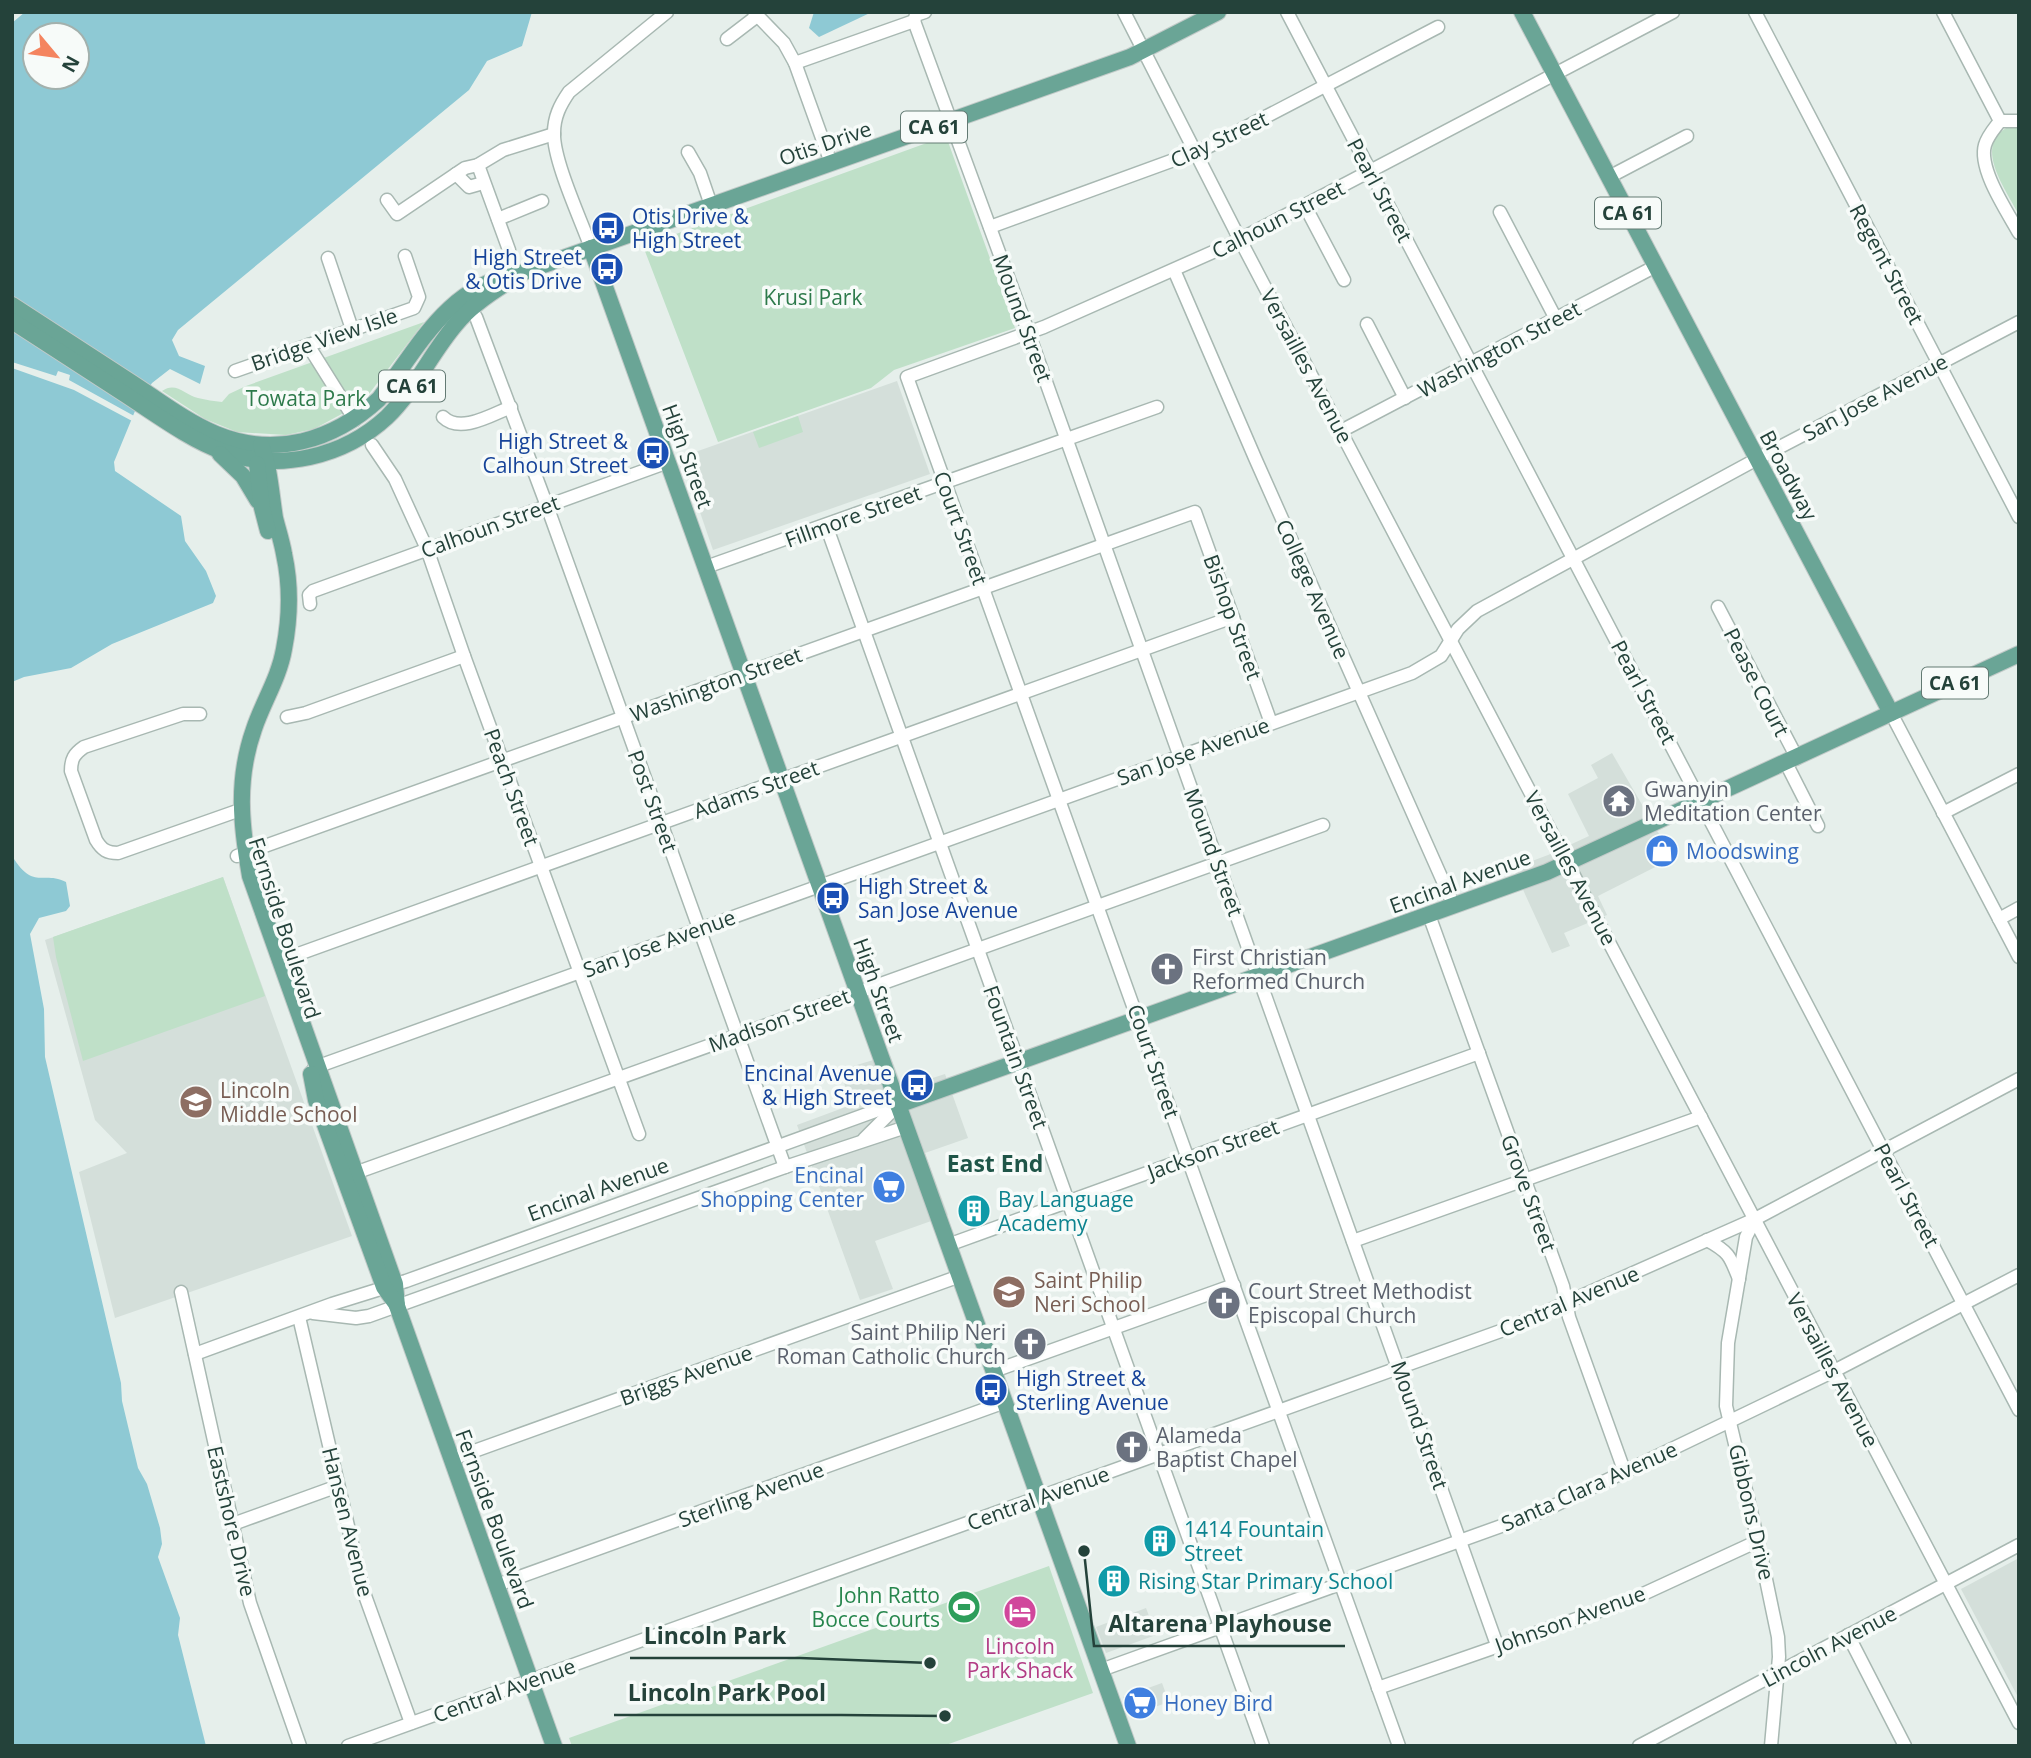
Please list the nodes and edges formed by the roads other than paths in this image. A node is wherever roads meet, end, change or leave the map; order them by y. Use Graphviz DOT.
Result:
graph roads {
  1 [pos="667,12"];
  2 [pos="1124,12"];
  3 [pos="1218,12"];
  4 [pos="1287,12"];
  5 [pos="1522,12"];
  6 [pos="1673,12"];
  7 [pos="1755,12"];
  8 [pos="1943,12"];
  9 [pos="755,14"];
  10 [pos="919,16"];
  11 [pos="1437,27"];
  12 [pos="727,39"];
  13 [pos="1142,51"];
  14 [pos="795,63"];
  15 [pos="1555,74"];
  16 [pos="1325,86"];
  17 [pos="952,121"];
  18 [pos="2000,121"];
  19 [pos="2019,121"];
  20 [pos="554,134"];
  21 [pos="1687,136"];
  22 [pos="688,152"];
  23 [pos="1195,153"];
  24 [pos="831,163"];
  25 [pos="478,165"];
  26 [pos="1370,172"];
  27 [pos="456,174"];
  28 [pos="1609,177"];
  29 [pos="483,183"];
  30 [pos="387,201"];
  31 [pos="542,201"];
  32 [pos="711,205"];
  33 [pos="1305,206"];
  34 [pos="1500,212"];
  35 [pos="498,219"];
  36 [pos="990,227"];
  37 [pos="2019,233"];
  38 [pos="1240,239"];
  39 [pos="591,248"];
  40 [pos="509,250"];
  41 [pos="405,256"];
  42 [pos="328,258"];
  43 [pos="1656,266"];
  44 [pos="1174,270"];
  45 [pos="520,273"];
  46 [pos="1344,280"];
  47 [pos="12,305"];
  48 [pos="476,317"];
  49 [pos="1556,319"];
  50 [pos="12,321"];
  51 [pos="2019,321"];
  52 [pos="1367,324"];
  53 [pos="352,329"];
  54 [pos="1028,333"];
  55 [pos="308,345"];
  56 [pos="1471,363"];
  57 [pos="1939,363"];
  58 [pos="235,371"];
  59 [pos="907,377"];
  60 [pos="1405,398"];
  61 [pos="511,407"];
  62 [pos="1157,407"];
  63 [pos="160,409"];
  64 [pos="443,417"];
  65 [pos="355,419"];
  66 [pos="1341,431"];
  67 [pos="1066,438"];
  68 [pos="372,445"];
  69 [pos="213,447"];
  70 [pos="262,455"];
  71 [pos="1757,459"];
  72 [pos="668,462"];
  73 [pos="945,483"];
  74 [pos="547,506"];
  75 [pos="262,508"];
  76 [pos="1195,512"];
  77 [pos="2019,517"];
  78 [pos="826,525"];
  79 [pos="1104,544"];
  80 [pos="427,549"];
  81 [pos="1574,559"];
  82 [pos="706,567"];
  83 [pos="983,588"];
  84 [pos="312,597"];
  85 [pos="1718,607"];
  86 [pos="1233,617"];
  87 [pos="864,631"];
  88 [pos="1452,641"];
  89 [pos="1142,650"];
  90 [pos="2019,654"];
  91 [pos="464,656"];
  92 [pos="744,673"];
  93 [pos="1359,691"];
  94 [pos="1022,693"];
  95 [pos="1891,713"];
  96 [pos="200,714"];
  97 [pos="287,717"];
  98 [pos="623,718"];
  99 [pos="1271,723"];
  100 [pos="901,736"];
  101 [pos="1180,755"];
  102 [pos="1791,760"];
  103 [pos="503,761"];
  104 [pos="2019,774"];
  105 [pos="782,779"];
  106 [pos="1059,799"];
  107 [pos="1701,802"];
  108 [pos="235,811"];
  109 [pos="1943,813"];
  110 [pos="660,823"];
  111 [pos="1323,825"];
  112 [pos="1818,826"];
  113 [pos="940,842"];
  114 [pos="241,855"];
  115 [pos="1218,862"];
  116 [pos="1569,863"];
  117 [pos="541,867"];
  118 [pos="819,887"];
  119 [pos="1098,905"];
  120 [pos="1454,906"];
  121 [pos="2019,908"];
  122 [pos="1429,915"];
  123 [pos="1999,919"];
  124 [pos="699,929"];
  125 [pos="977,948"];
  126 [pos="2019,957"];
  127 [pos="279,961"];
  128 [pos="579,972"];
  129 [pos="1259,976"];
  130 [pos="857,991"];
  131 [pos="1139,1019"];
  132 [pos="737,1036"];
  133 [pos="1479,1053"];
  134 [pos="1018,1062"];
  135 [pos="313,1069"];
  136 [pos="617,1078"];
  137 [pos="2019,1079"];
  138 [pos="898,1105"];
  139 [pos="1308,1115"];
  140 [pos="1701,1117"];
  141 [pos="323,1119"];
  142 [pos="906,1127"];
  143 [pos="639,1135"];
  144 [pos="863,1140"];
  145 [pos="777,1146"];
  146 [pos="1884,1150"];
  147 [pos="348,1155"];
  148 [pos="1187,1158"];
  149 [pos="785,1167"];
  150 [pos="355,1173"];
  151 [pos="1524,1179"];
  152 [pos="655,1191"];
  153 [pos="1068,1202"];
  154 [pos="662,1211"];
  155 [pos="1755,1219"];
  156 [pos="1707,1240"];
  157 [pos="1353,1241"];
  158 [pos="948,1245"];
  159 [pos="2019,1275"];
  160 [pos="960,1276"];
  161 [pos="1739,1279"];
  162 [pos="389,1285"];
  163 [pos="1234,1285"];
  164 [pos="181,1292"];
  165 [pos="1566,1302"];
  166 [pos="1964,1304"];
  167 [pos="397,1306"];
  168 [pos="312,1313"];
  169 [pos="299,1317"];
  170 [pos="1114,1328"];
  171 [pos="195,1354"];
  172 [pos="1399,1367"];
  173 [pos="994,1371"];
  174 [pos="1834,1371"];
  175 [pos="1005,1402"];
  176 [pos="2019,1410"];
  177 [pos="1280,1411"];
  178 [pos="1731,1421"];
  179 [pos="1159,1454"];
  180 [pos="452,1459"];
  181 [pos="1625,1473"];
  182 [pos="338,1486"];
  183 [pos="1039,1498"];
  184 [pos="233,1524"];
  185 [pos="1460,1540"];
  186 [pos="1758,1541"];
  187 [pos="2019,1545"];
  188 [pos="1341,1582"];
  189 [pos="1945,1583"];
  190 [pos="497,1585"];
  191 [pos="1220,1625"];
  192 [pos="1847,1635"];
  193 [pos="1497,1645"];
  194 [pos="1101,1670"];
  195 [pos="1777,1673"];
  196 [pos="531,1680"];
  197 [pos="1378,1688"];
  198 [pos="411,1723"];
  199 [pos="2019,1723"];
  200 [pos="300,1746"];
  201 [pos="348,1746"];
  202 [pos="554,1746"];
  203 [pos="1127,1746"];
  204 [pos="1263,1746"];
  205 [pos="1399,1746"];
  206 [pos="1639,1746"];
  207 [pos="1771,1746"];
  208 [pos="1905,1746"];
  1 -- 20 [label="street"];
  2 -- 13 [label="street, Versailles Avenue"];
  3 -- 13 [label="main road, Otis Drive / CA 61"];
  4 -- 16 [label="street, Pearl Street"];
  5 -- 15 [label="main road, Broadway / CA 61"];
  6 -- 15 [label="street, Calhoun Street"];
  7 -- 57 [label="street, Regent Street"];
  8 -- 18 [label="street"];
  9 -- 12 [label="street"];
  9 -- 14 [label="street"];
  10 -- 14 [label="street"];
  10 -- 17 [label="street, Mound Street"];
  11 -- 16 [label="street, Clay Street"];
  13 -- 17 [label="main road, Otis Drive / CA 61"];
  13 -- 23 [label="street, Versailles Avenue"];
  14 -- 24 [label="street"];
  15 -- 26 [label="street, Calhoun Street"];
  15 -- 28 [label="main road, Broadway / CA 61"];
  16 -- 23 [label="street, Clay Street"];
  16 -- 26 [label="street, Pearl Street"];
  17 -- 24 [label="main road, Otis Drive / CA 61"];
  17 -- 36 [label="street, Mound Street"];
  18 -- 19 [label="street"];
  18 -- 37 [label="street"];
  20 -- 25 [label="street"];
  20 -- 39 [label="street"];
  21 -- 28 [label="street"];
  22 -- 32 [label="street"];
  23 -- 36 [label="street, Clay Street"];
  23 -- 38 [label="street, Versailles Avenue"];
  24 -- 32 [label="main road, Otis Drive / CA 61"];
  25 -- 27 [label="street"];
  25 -- 29 [label="street"];
  26 -- 33 [label="street, Calhoun Street"];
  26 -- 56 [label="street, Pearl Street"];
  27 -- 29 [label="street"];
  27 -- 30 [label="street"];
  28 -- 43 [label="main road, Broadway / CA 61"];
  29 -- 35 [label="street"];
  31 -- 35 [label="street"];
  32 -- 39 [label="main road, Otis Drive / CA 61"];
  33 -- 38 [label="street, Calhoun Street"];
  33 -- 46 [label="street"];
  34 -- 49 [label="street"];
  35 -- 40 [label="street"];
  36 -- 54 [label="street, Mound Street"];
  38 -- 44 [label="street, Calhoun Street"];
  38 -- 66 [label="street, Versailles Avenue"];
  39 -- 45 [label="main road, Otis Drive / CA 61"];
  39 -- 72 [label="main road, High Street"];
  41 -- 53 [label="street, Bridge View Isle"];
  42 -- 53 [label="street"];
  43 -- 49 [label="street, Washington Street"];
  43 -- 71 [label="main road, Broadway / CA 61"];
  44 -- 54 [label="street, Calhoun Street"];
  44 -- 93 [label="street, College Avenue"];
  45 -- 65 [label="main road, Otis Drive / CA 61"];
  45 -- 70 [label="main road, Otis Drive / CA 61"];
  47 -- 63 [label="main road, CA 61"];
  48 -- 61 [label="street, Post Street"];
  49 -- 56 [label="street, Washington Street"];
  50 -- 63 [label="main road, CA 61"];
  51 -- 57 [label="street, San Jose Avenue"];
  52 -- 60 [label="street"];
  53 -- 55 [label="street, Bridge View Isle"];
  54 -- 59 [label="street, Calhoun Street"];
  54 -- 67 [label="street, Mound Street"];
  55 -- 58 [label="street, Bridge View Isle"];
  55 -- 65 [label="street"];
  56 -- 60 [label="street, Washington Street"];
  56 -- 81 [label="street, Pearl Street"];
  57 -- 71 [label="street, San Jose Avenue"];
  57 -- 77 [label="street, Regent Street"];
  59 -- 73 [label="street, Court Street"];
  60 -- 66 [label="street, Washington Street"];
  61 -- 64 [label="street"];
  61 -- 74 [label="street, Post Street"];
  62 -- 67 [label="street, Fillmore Street"];
  63 -- 69 [label="main road, Otis Drive / CA 61"];
  63 -- 70 [label="main road, Otis Drive / CA 61"];
  65 -- 70 [label="main road, Otis Drive / CA 61"];
  66 -- 88 [label="street, Versailles Avenue"];
  67 -- 73 [label="street, Fillmore Street"];
  67 -- 79 [label="street, Mound Street"];
  68 -- 80 [label="street, Peach Street"];
  69 -- 70 [label="main road, Otis Drive / CA 61"];
  69 -- 75 [label="main road"];
  70 -- 75 [label="main road, Fernside Boulevard"];
  70 -- 108 [label="main road, Fernside Boulevard"];
  71 -- 81 [label="street, San Jose Avenue"];
  71 -- 95 [label="main road, Broadway / CA 61"];
  72 -- 74 [label="street, Calhoun Street"];
  72 -- 82 [label="main road, High Street"];
  73 -- 78 [label="street, Fillmore Street"];
  73 -- 83 [label="street, Court Street"];
  74 -- 80 [label="street, Calhoun Street"];
  74 -- 98 [label="street, Post Street"];
  75 -- 108 [label="main road, Fernside Boulevard"];
  76 -- 79 [label="street, Washington Street"];
  76 -- 86 [label="street, Bishop Street"];
  78 -- 82 [label="street, Fillmore Street"];
  78 -- 87 [label="street, Fountain Street"];
  79 -- 83 [label="street, Washington Street"];
  79 -- 89 [label="street, Mound Street"];
  80 -- 84 [label="street, Calhoun Street"];
  80 -- 91 [label="street, Peach Street"];
  81 -- 88 [label="street, San Jose Avenue"];
  81 -- 107 [label="street, Pearl Street"];
  82 -- 92 [label="main road, High Street"];
  83 -- 87 [label="street, Washington Street"];
  83 -- 94 [label="street, Court Street"];
  85 -- 102 [label="street, Pease Court"];
  86 -- 89 [label="street, Adams Street"];
  86 -- 99 [label="street, Bishop Street"];
  87 -- 92 [label="street, Washington Street"];
  87 -- 100 [label="street, Fountain Street"];
  88 -- 93 [label="street, San Jose Avenue"];
  88 -- 116 [label="street, Versailles Avenue"];
  89 -- 94 [label="street, Adams Street"];
  89 -- 101 [label="street, Mound Street"];
  90 -- 95 [label="main road, Encinal Avenue / CA 61"];
  91 -- 97 [label="street"];
  91 -- 103 [label="street, Peach Street"];
  92 -- 98 [label="street, Washington Street"];
  92 -- 105 [label="main road, High Street"];
  93 -- 99 [label="street, San Jose Avenue"];
  93 -- 120 [label="street, College Avenue"];
  94 -- 100 [label="street, Adams Street"];
  94 -- 106 [label="street, Court Street"];
  95 -- 102 [label="main road, Encinal Avenue"];
  95 -- 109 [label="street, Broadway"];
  96 -- 108 [label="street"];
  98 -- 103 [label="street, Washington Street"];
  98 -- 110 [label="street, Post Street"];
  99 -- 101 [label="street, San Jose Avenue"];
  100 -- 105 [label="street, Adams Street"];
  100 -- 113 [label="street, Fountain Street"];
  101 -- 106 [label="street, San Jose Avenue"];
  101 -- 115 [label="street, Mound Street"];
  102 -- 107 [label="main road, Encinal Avenue"];
  102 -- 112 [label="street, Pease Court"];
  103 -- 114 [label="street, Washington Street"];
  103 -- 117 [label="street, Peach Street"];
  104 -- 109 [label="street"];
  105 -- 110 [label="street, Adams Street"];
  105 -- 118 [label="main road, High Street"];
  106 -- 113 [label="street, San Jose Avenue"];
  106 -- 119 [label="street, Court Street"];
  107 -- 116 [label="main road, Encinal Avenue"];
  107 -- 146 [label="street, Pearl Street"];
  108 -- 114 [label="main road, Fernside Boulevard"];
  109 -- 123 [label="street, Broadway"];
  110 -- 117 [label="street, Adams Street"];
  110 -- 124 [label="street, Post Street"];
  111 -- 115 [label="street, Madison Street"];
  113 -- 118 [label="street, San Jose Avenue"];
  113 -- 125 [label="street, Fountain Street"];
  114 -- 127 [label="main road, Fernside Boulevard"];
  114 -- 135 [label="main road, Fernside Boulevard"];
  115 -- 119 [label="street, Madison Street"];
  115 -- 129 [label="street, Mound Street"];
  116 -- 120 [label="main road, Encinal Avenue"];
  116 -- 140 [label="street, Versailles Avenue"];
  117 -- 127 [label="street, Adams Street"];
  117 -- 128 [label="street, Peach Street"];
  118 -- 124 [label="street, San Jose Avenue"];
  118 -- 130 [label="main road, High Street"];
  119 -- 125 [label="street, Madison Street"];
  119 -- 131 [label="street, Court Street"];
  120 -- 122 [label="main road, Encinal Avenue"];
  121 -- 123 [label="street"];
  122 -- 129 [label="main road, Encinal Avenue"];
  122 -- 133 [label="street, Grove Street"];
  123 -- 126 [label="street, Broadway"];
  124 -- 128 [label="street, San Jose Avenue"];
  124 -- 132 [label="street, Post Street"];
  125 -- 130 [label="street, Madison Street"];
  125 -- 134 [label="street, Fountain Street"];
  127 -- 135 [label="main road, Fernside Boulevard"];
  128 -- 135 [label="street, San Jose Avenue"];
  128 -- 136 [label="street, Peach Street"];
  129 -- 131 [label="main road, Encinal Avenue"];
  129 -- 139 [label="street, Mound Street"];
  130 -- 132 [label="street, Madison Street"];
  130 -- 138 [label="main road, High Street"];
  131 -- 134 [label="main road, Encinal Avenue"];
  131 -- 148 [label="street, Court Street"];
  132 -- 136 [label="street, Madison Street"];
  132 -- 145 [label="street, Post Street"];
  133 -- 139 [label="street, Jackson Street"];
  133 -- 151 [label="street, Grove Street"];
  134 -- 138 [label="main road, Encinal Avenue"];
  134 -- 153 [label="street, Fountain Street"];
  135 -- 141 [label="main road, Fernside Boulevard"];
  135 -- 147 [label="main road, Fernside Boulevard"];
  136 -- 143 [label="street, Peach Street"];
  136 -- 150 [label="street, Madison Street"];
  137 -- 146 [label="street, Central Avenue"];
  138 -- 142 [label="main road, High Street"];
  138 -- 144 [label="street, Encinal Avenue"];
  138 -- 145 [label="street, Encinal Avenue"];
  139 -- 148 [label="street, Jackson Street"];
  139 -- 157 [label="street, Mound Street"];
  140 -- 151 [label="street"];
  140 -- 155 [label="street, Versailles Avenue"];
  141 -- 147 [label="main road"];
  141 -- 162 [label="main road, Fernside Boulevard"];
  142 -- 144 [label="street, Encinal Avenue"];
  142 -- 158 [label="main road, High Street"];
  144 -- 149 [label="street, Encinal Avenue"];
  145 -- 149 [label="street, Post Street"];
  145 -- 152 [label="street, Encinal Avenue"];
  146 -- 155 [label="street, Central Avenue"];
  146 -- 166 [label="street, Pearl Street"];
  147 -- 150 [label="main road, Fernside Boulevard"];
  148 -- 153 [label="street, Jackson Street"];
  148 -- 163 [label="street, Court Street"];
  149 -- 154 [label="street, Encinal Avenue"];
  150 -- 162 [label="main road, Fernside Boulevard"];
  151 -- 157 [label="street"];
  151 -- 165 [label="street, Grove Street"];
  152 -- 154 [label="street"];
  152 -- 162 [label="street, Encinal Avenue"];
  153 -- 158 [label="street, Jackson Street"];
  153 -- 170 [label="street, Fountain Street"];
  154 -- 167 [label="street, Encinal Avenue"];
  155 -- 156 [label="street, Central Avenue"];
  155 -- 161 [label="street, Gibbons Drive"];
  155 -- 174 [label="street, Versailles Avenue"];
  156 -- 161 [label="street"];
  156 -- 165 [label="street, Central Avenue"];
  157 -- 172 [label="street, Mound Street"];
  158 -- 160 [label="main road, High Street"];
  159 -- 166 [label="street, Santa Clara Avenue"];
  160 -- 173 [label="main road, High Street"];
  160 -- 180 [label="street, Briggs Avenue"];
  161 -- 178 [label="street, Gibbons Drive"];
  162 -- 167 [label="main road, Fernside Boulevard"];
  162 -- 168 [label="street, Encinal Avenue"];
  163 -- 170 [label="street"];
  163 -- 177 [label="street, Court Street"];
  164 -- 171 [label="street, Eastshore Drive"];
  165 -- 172 [label="street, Central Avenue"];
  165 -- 181 [label="street, Grove Street"];
  166 -- 174 [label="street, Santa Clara Avenue"];
  166 -- 176 [label="street, Pearl Street"];
  167 -- 168 [label="street, Encinal Avenue"];
  167 -- 180 [label="main road, Fernside Boulevard"];
  168 -- 169 [label="street, Encinal Avenue"];
  169 -- 171 [label="street, Encinal Avenue"];
  169 -- 182 [label="street, Hansen Avenue"];
  170 -- 173 [label="street"];
  170 -- 179 [label="street, Fountain Street"];
  171 -- 184 [label="street, Eastshore Drive"];
  172 -- 177 [label="street, Central Avenue"];
  172 -- 185 [label="street, Mound Street"];
  173 -- 175 [label="main road, High Street"];
  174 -- 178 [label="street, Santa Clara Avenue"];
  174 -- 189 [label="street, Versailles Avenue"];
  175 -- 183 [label="main road, High Street"];
  175 -- 190 [label="street, Sterling Avenue"];
  177 -- 179 [label="street, Central Avenue"];
  177 -- 188 [label="street, Court Street"];
  178 -- 181 [label="street, Santa Clara Avenue"];
  178 -- 186 [label="street, Gibbons Drive"];
  179 -- 183 [label="street, Central Avenue"];
  179 -- 191 [label="street, Fountain Street"];
  180 -- 190 [label="main road, Fernside Boulevard"];
  181 -- 185 [label="street, Santa Clara Avenue"];
  182 -- 184 [label="street"];
  182 -- 198 [label="street, Hansen Avenue"];
  183 -- 194 [label="main road, High Street"];
  183 -- 196 [label="street, Central Avenue"];
  184 -- 200 [label="street, Eastshore Drive"];
  185 -- 188 [label="street, Santa Clara Avenue"];
  185 -- 193 [label="street, Mound Street"];
  186 -- 193 [label="street, Johnson Avenue"];
  186 -- 195 [label="street, Gibbons Drive"];
  187 -- 189 [label="street, Lincoln Avenue"];
  188 -- 191 [label="street, Santa Clara Avenue"];
  188 -- 197 [label="street, Court Street"];
  189 -- 192 [label="street, Lincoln Avenue"];
  189 -- 199 [label="street, Versailles Avenue"];
  190 -- 196 [label="main road, Fernside Boulevard"];
  191 -- 194 [label="street, Santa Clara Avenue"];
  191 -- 204 [label="street, Fountain Street"];
  192 -- 195 [label="street, Lincoln Avenue"];
  192 -- 208 [label="street"];
  193 -- 197 [label="street, Johnson Avenue"];
  194 -- 203 [label="main road, High Street"];
  195 -- 206 [label="street, Lincoln Avenue"];
  195 -- 207 [label="street, Gibbons Drive"];
  196 -- 198 [label="street, Central Avenue"];
  196 -- 202 [label="main road, Fernside Boulevard"];
  197 -- 205 [label="street, Court Street"];
  198 -- 201 [label="street, Central Avenue"];
}
